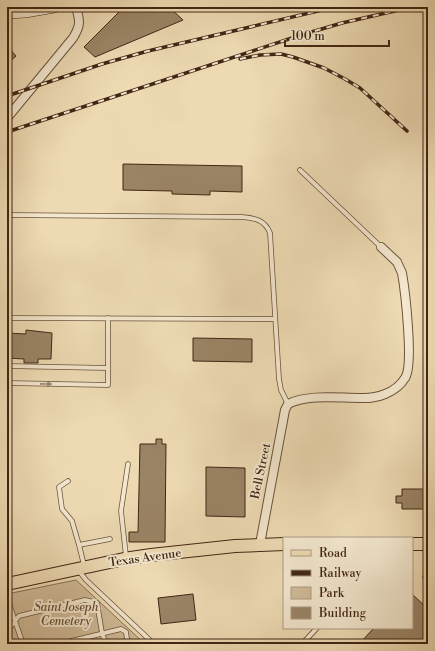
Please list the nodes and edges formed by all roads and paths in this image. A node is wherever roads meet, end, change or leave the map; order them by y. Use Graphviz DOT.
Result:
graph roads {
  1 [pos="54,7"];
  2 [pos="76,7"];
  3 [pos="7,13"];
  4 [pos="7,118"];
  5 [pos="300,170"];
  6 [pos="7,215"];
  7 [pos="382,247"];
  8 [pos="7,318"];
  9 [pos="108,318"];
  10 [pos="275,320"];
  11 [pos="7,366"];
  12 [pos="108,368"];
  13 [pos="7,384"];
  14 [pos="288,404"];
  15 [pos="128,464"];
  16 [pos="68,481"];
  17 [pos="110,539"];
  18 [pos="260,544"];
  19 [pos="283,544"];
  20 [pos="413,544"];
  21 [pos="428,544"];
  22 [pos="79,545"];
  23 [pos="126,559"];
  24 [pos="428,567"];
  25 [pos="81,569"];
  26 [pos="427,581"];
  27 [pos="7,584"];
  28 [pos="7,598"];
  29 [pos="15,622"];
  30 [pos="316,629"];
  31 [pos="7,631"];
  32 [pos="102,633"];
  33 [pos="23,644"];
  34 [pos="59,644"];
  35 [pos="106,644"];
  36 [pos="122,644"];
  37 [pos="154,644"];
  38 [pos="302,644"];
  1 -- 3 [label="main road"];
  2 -- 4 [label="street"];
  5 -- 7 [label="lane"];
  6 -- 10 [label="lane"];
  7 -- 14 [label="street"];
  8 -- 9 [label="lane"];
  9 -- 10 [label="lane"];
  9 -- 12 [label="lane"];
  10 -- 14 [label="lane"];
  11 -- 12 [label="lane"];
  13 -- 12 [label="lane, one-way"];
  14 -- 18 [label="street, Bell Street"];
  15 -- 23 [label="lane"];
  16 -- 22 [label="lane"];
  17 -- 22 [label="lane"];
  18 -- 19 [label="main road, Texas Avenue"];
  18 -- 23 [label="main road, Texas Avenue"];
  20 -- 21 [label="main road"];
  22 -- 25 [label="lane"];
  23 -- 25 [label="main road, Texas Avenue"];
  24 -- 26 [label="lane"];
  25 -- 27 [label="main road, Texas Avenue"];
  25 -- 37 [label="lane"];
  28 -- 29 [label="lane"];
  29 -- 31 [label="lane"];
  29 -- 32 [label="lane"];
  29 -- 33 [label="lane"];
  30 -- 38 [label="lane"];
  32 -- 34 [label="lane"];
  32 -- 35 [label="lane"];
  32 -- 36 [label="lane"];
}
